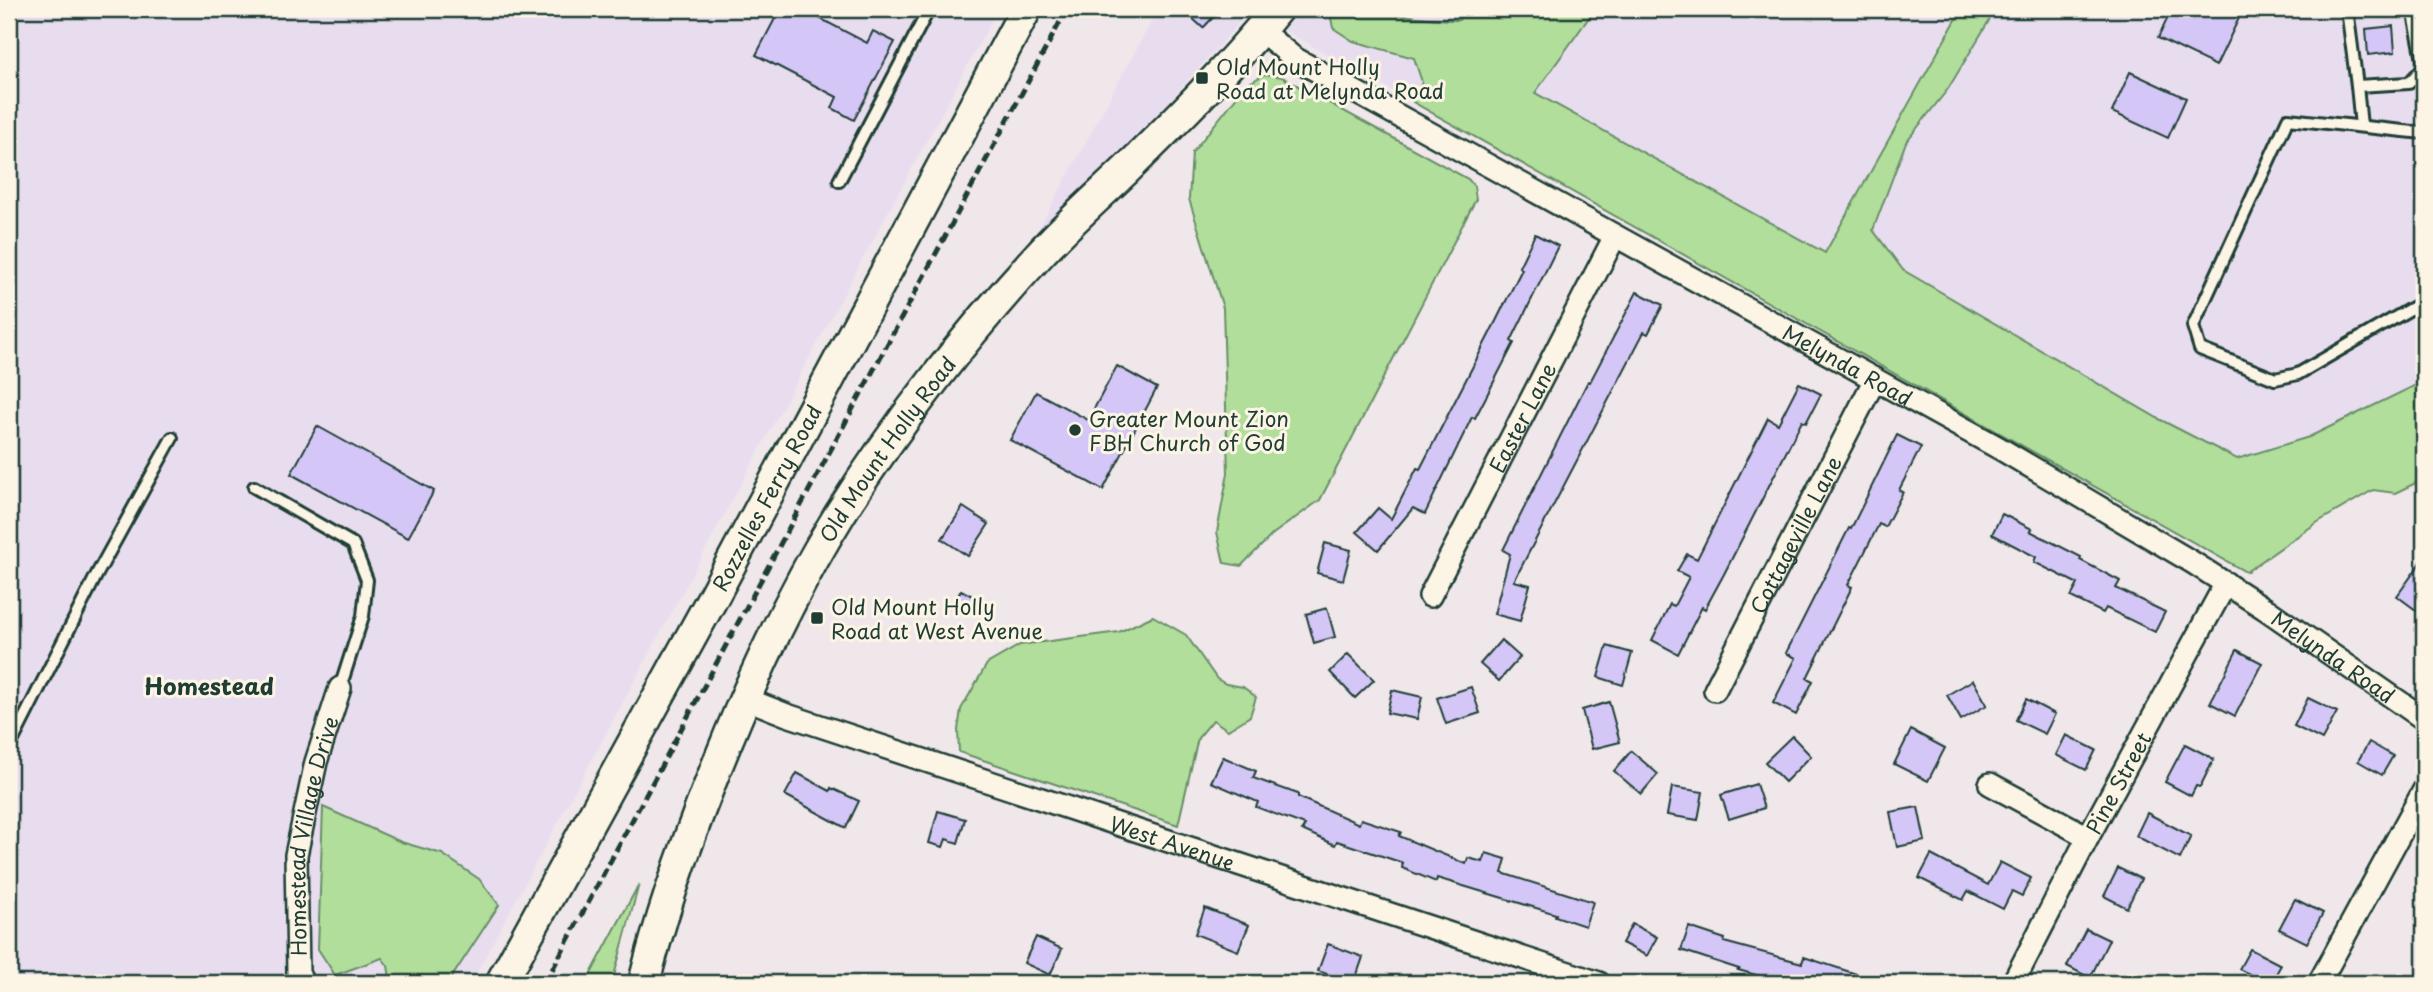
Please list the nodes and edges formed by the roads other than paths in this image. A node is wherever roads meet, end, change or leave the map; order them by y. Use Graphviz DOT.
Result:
graph roads {
  1 [pos="929,9"];
  2 [pos="1026,9"];
  3 [pos="2347,9"];
  4 [pos="2413,9"];
  5 [pos="1268,19"];
  6 [pos="2424,65"];
  7 [pos="2357,86"];
  8 [pos="2361,126"];
  9 [pos="2424,133"];
  10 [pos="839,181"];
  11 [pos="1615,236"];
  12 [pos="2424,301"];
  13 [pos="1875,379"];
  14 [pos="172,438"];
  15 [pos="254,487"];
  16 [pos="2226,583"];
  17 [pos="1430,596"];
  18 [pos="340,688"];
  19 [pos="1716,690"];
  20 [pos="744,698"];
  21 [pos="2424,719"];
  22 [pos="9,748"];
  23 [pos="1990,784"];
  24 [pos="2424,790"];
  25 [pos="2088,837"];
  26 [pos="303,983"];
  27 [pos="500,983"];
  28 [pos="644,983"];
  29 [pos="1599,983"];
  30 [pos="2014,983"];
  31 [pos="2319,983"];
  1 -- 10 [label="lane"];
  2 -- 27 [label="street, Rozzelles Ferry Road"];
  3 -- 7 [label="lane"];
  4 -- 6 [label="lane"];
  5 -- 11 [label="street, Melynda Road"];
  5 -- 20 [label="street, Old Mount Holly Road"];
  6 -- 7 [label="lane"];
  7 -- 8 [label="lane"];
  8 -- 9 [label="lane"];
  8 -- 12 [label="lane"];
  11 -- 13 [label="street, Melynda Road"];
  11 -- 17 [label="street, Easter Lane"];
  13 -- 16 [label="street, Melynda Road"];
  13 -- 19 [label="street, Cottageville Lane"];
  14 -- 22 [label="lane"];
  15 -- 18 [label="lane"];
  16 -- 21 [label="street, Melynda Road"];
  16 -- 25 [label="street, Pine Street"];
  18 -- 26 [label="street, Homestead Village Drive"];
  20 -- 28 [label="street, Old Mount Holly Road"];
  20 -- 29 [label="street, West Avenue"];
  23 -- 25 [label="street"];
  24 -- 31 [label="street"];
  25 -- 30 [label="street, Pine Street"];
}
